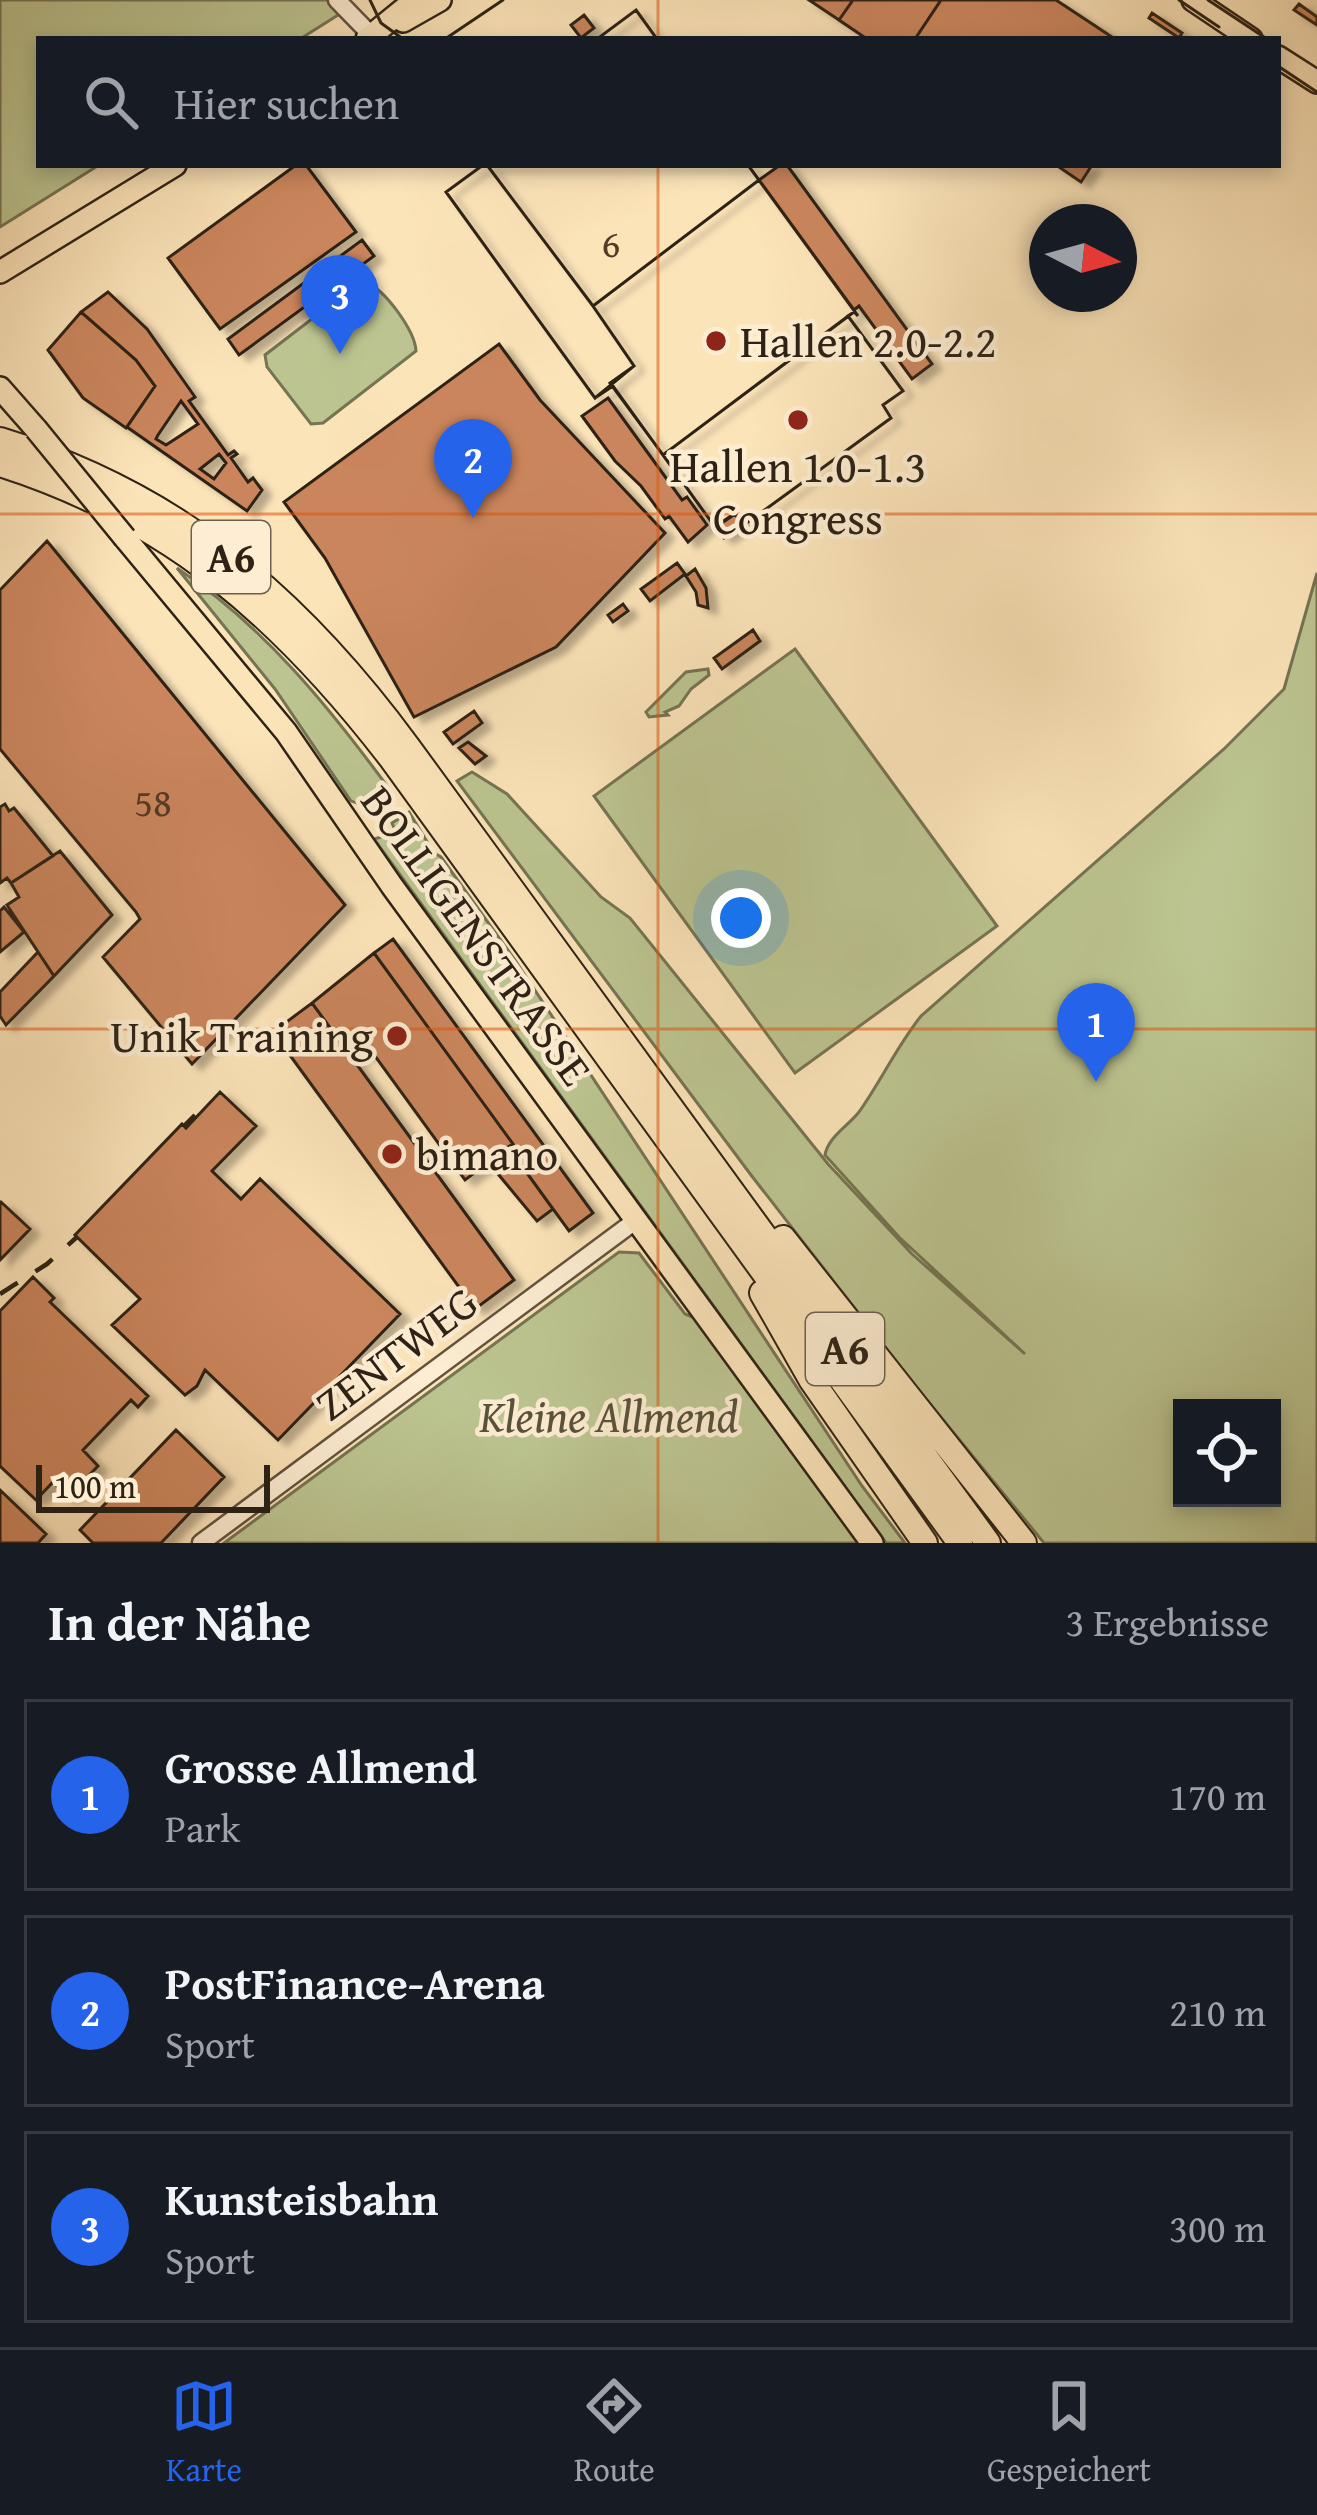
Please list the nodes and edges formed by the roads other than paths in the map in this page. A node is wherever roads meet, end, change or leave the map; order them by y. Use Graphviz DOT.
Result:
graph roads {
  1 [pos="338,0"];
  2 [pos="416,0"];
  3 [pos="440,0"];
  4 [pos="1193,0"];
  5 [pos="375,34"];
  6 [pos="1247,36"];
  7 [pos="1281,59"];
  8 [pos="1317,82"];
  9 [pos="170,168"];
  10 [pos="0,272"];
  11 [pos="0,388"];
  12 [pos="0,440"];
  13 [pos="0,464"];
  14 [pos="704,1153"];
  15 [pos="635,1221"];
  16 [pos="725,1221"];
  17 [pos="201,1543"];
  18 [pos="872,1543"];
  19 [pos="926,1543"];
  20 [pos="960,1543"];
  21 [pos="988,1543"];
  22 [pos="1024,1543"];
  1 -- 5 [label="street"];
  2 -- 5 [label="main road"];
  3 -- 5 [label="main road"];
  4 -- 6 [label="main road"];
  7 -- 8 [label="main road"];
  9 -- 10 [label="main road"];
  11 -- 15 [label="main road, BOLLIGENSTRASSE, bridge"];
  12 -- 14 [label="highway, A6"];
  13 -- 16 [label="highway, A6"];
  14 -- 21 [label="highway, A6"];
  14 -- 22 [label="highway"];
  15 -- 17 [label="street, ZENTWEG"];
  15 -- 18 [label="main road, BOLLIGENSTRASSE"];
  16 -- 19 [label="highway"];
  16 -- 20 [label="highway, A6"];
}
